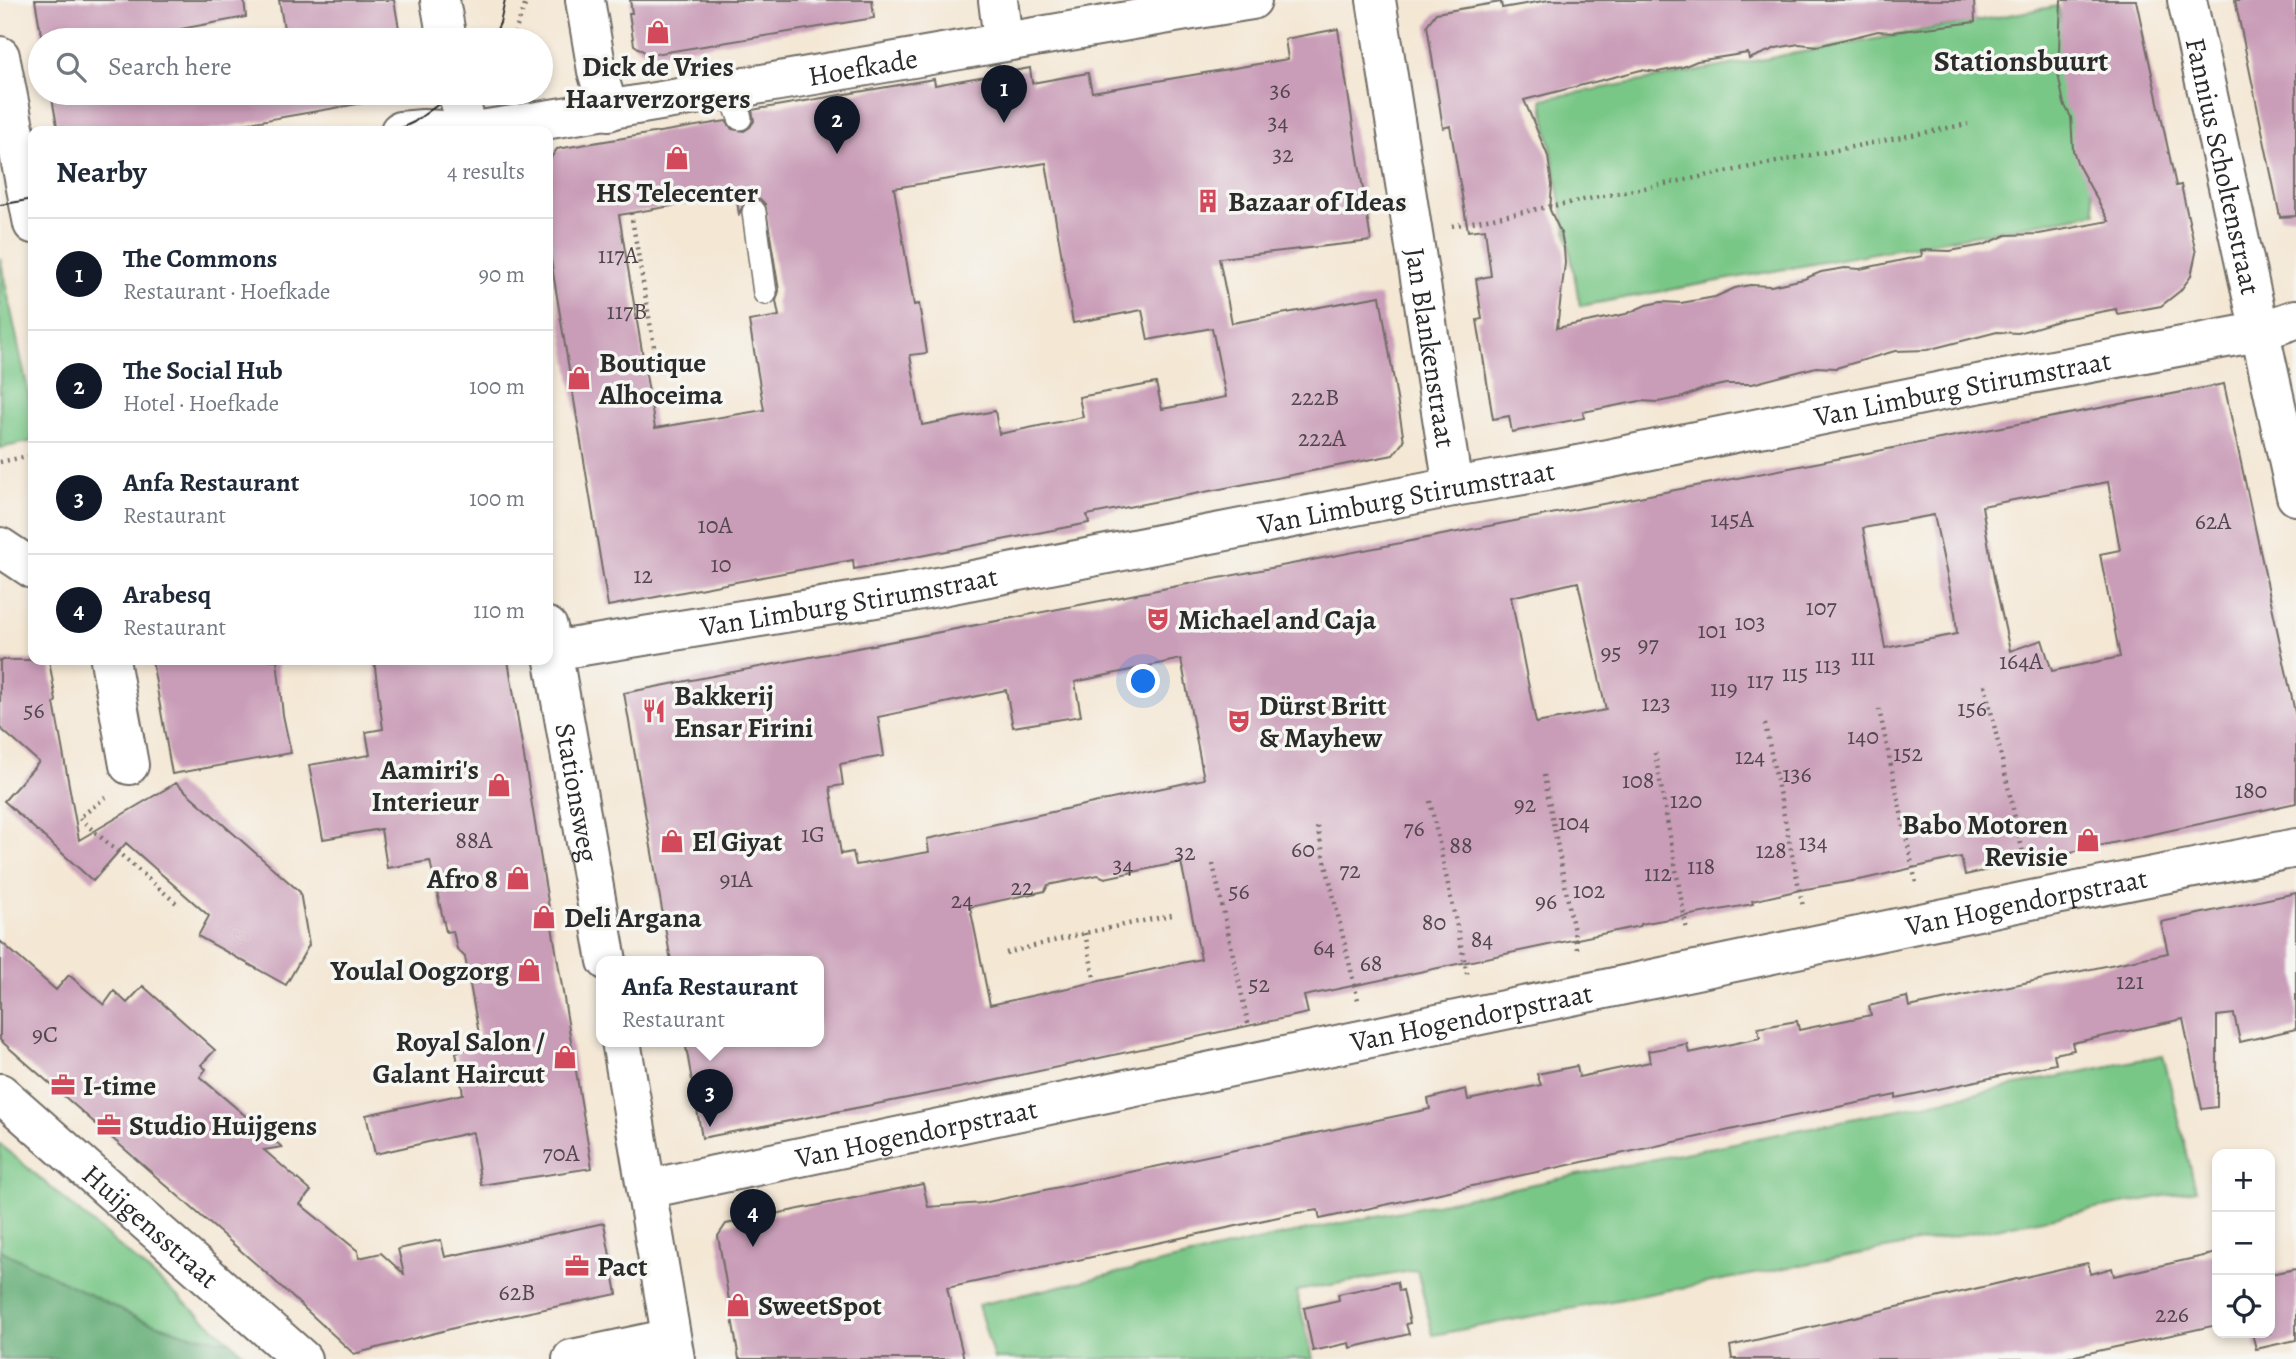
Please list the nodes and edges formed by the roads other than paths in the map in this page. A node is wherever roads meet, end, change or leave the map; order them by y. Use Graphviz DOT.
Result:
graph roads {
  1 [pos="440,0"];
  2 [pos="584,0"];
  3 [pos="998,0"];
  4 [pos="1252,0"];
  5 [pos="1376,0"];
  6 [pos="2187,0"];
  7 [pos="445,28"];
  8 [pos="1003,41"];
  9 [pos="0,56"];
  10 [pos="461,105"];
  11 [pos="609,111"];
  12 [pos="469,126"];
  13 [pos="506,126"];
  14 [pos="23,202"];
  15 [pos="754,212"];
  16 [pos="765,293"];
  17 [pos="2296,319"];
  18 [pos="2258,332"];
  19 [pos="1453,487"];
  20 [pos="2296,496"];
  21 [pos="0,547"];
  22 [pos="28,566"];
  23 [pos="553,638"];
  24 [pos="553,655"];
  25 [pos="111,665"];
  26 [pos="129,765"];
  27 [pos="2296,848"];
  28 [pos="606,956"];
  29 [pos="622,1047"];
  30 [pos="0,1093"];
  31 [pos="647,1189"];
  32 [pos="673,1349"];
  33 [pos="302,1359"];
  34 [pos="572,1359"];
  1 -- 7 [label="street"];
  2 -- 11 [label="street"];
  3 -- 8 [label="street"];
  4 -- 8 [label="street, Hoefkade"];
  5 -- 19 [label="street, Jan Blankenstraat"];
  6 -- 18 [label="street, Fannius Scholtenstraat"];
  8 -- 11 [label="street, Hoefkade"];
  9 -- 14 [label="street"];
  10 -- 12 [label="street"];
  11 -- 13 [label="street, Hoefkade"];
  15 -- 16 [label="lane"];
  17 -- 18 [label="street, Van Limburg Stirumstraat"];
  18 -- 19 [label="street, Van Limburg Stirumstraat"];
  18 -- 20 [label="street, Fannius Scholtenstraat"];
  19 -- 23 [label="street, Van Limburg Stirumstraat"];
  21 -- 22 [label="street"];
  24 -- 28 [label="street, Stationsweg"];
  25 -- 26 [label="street"];
  27 -- 31 [label="street, Van Hogendorpstraat"];
  29 -- 31 [label="street"];
  30 -- 33 [label="street, Huijgensstraat"];
  31 -- 32 [label="street"];
  32 -- 34 [label="street"];
}
